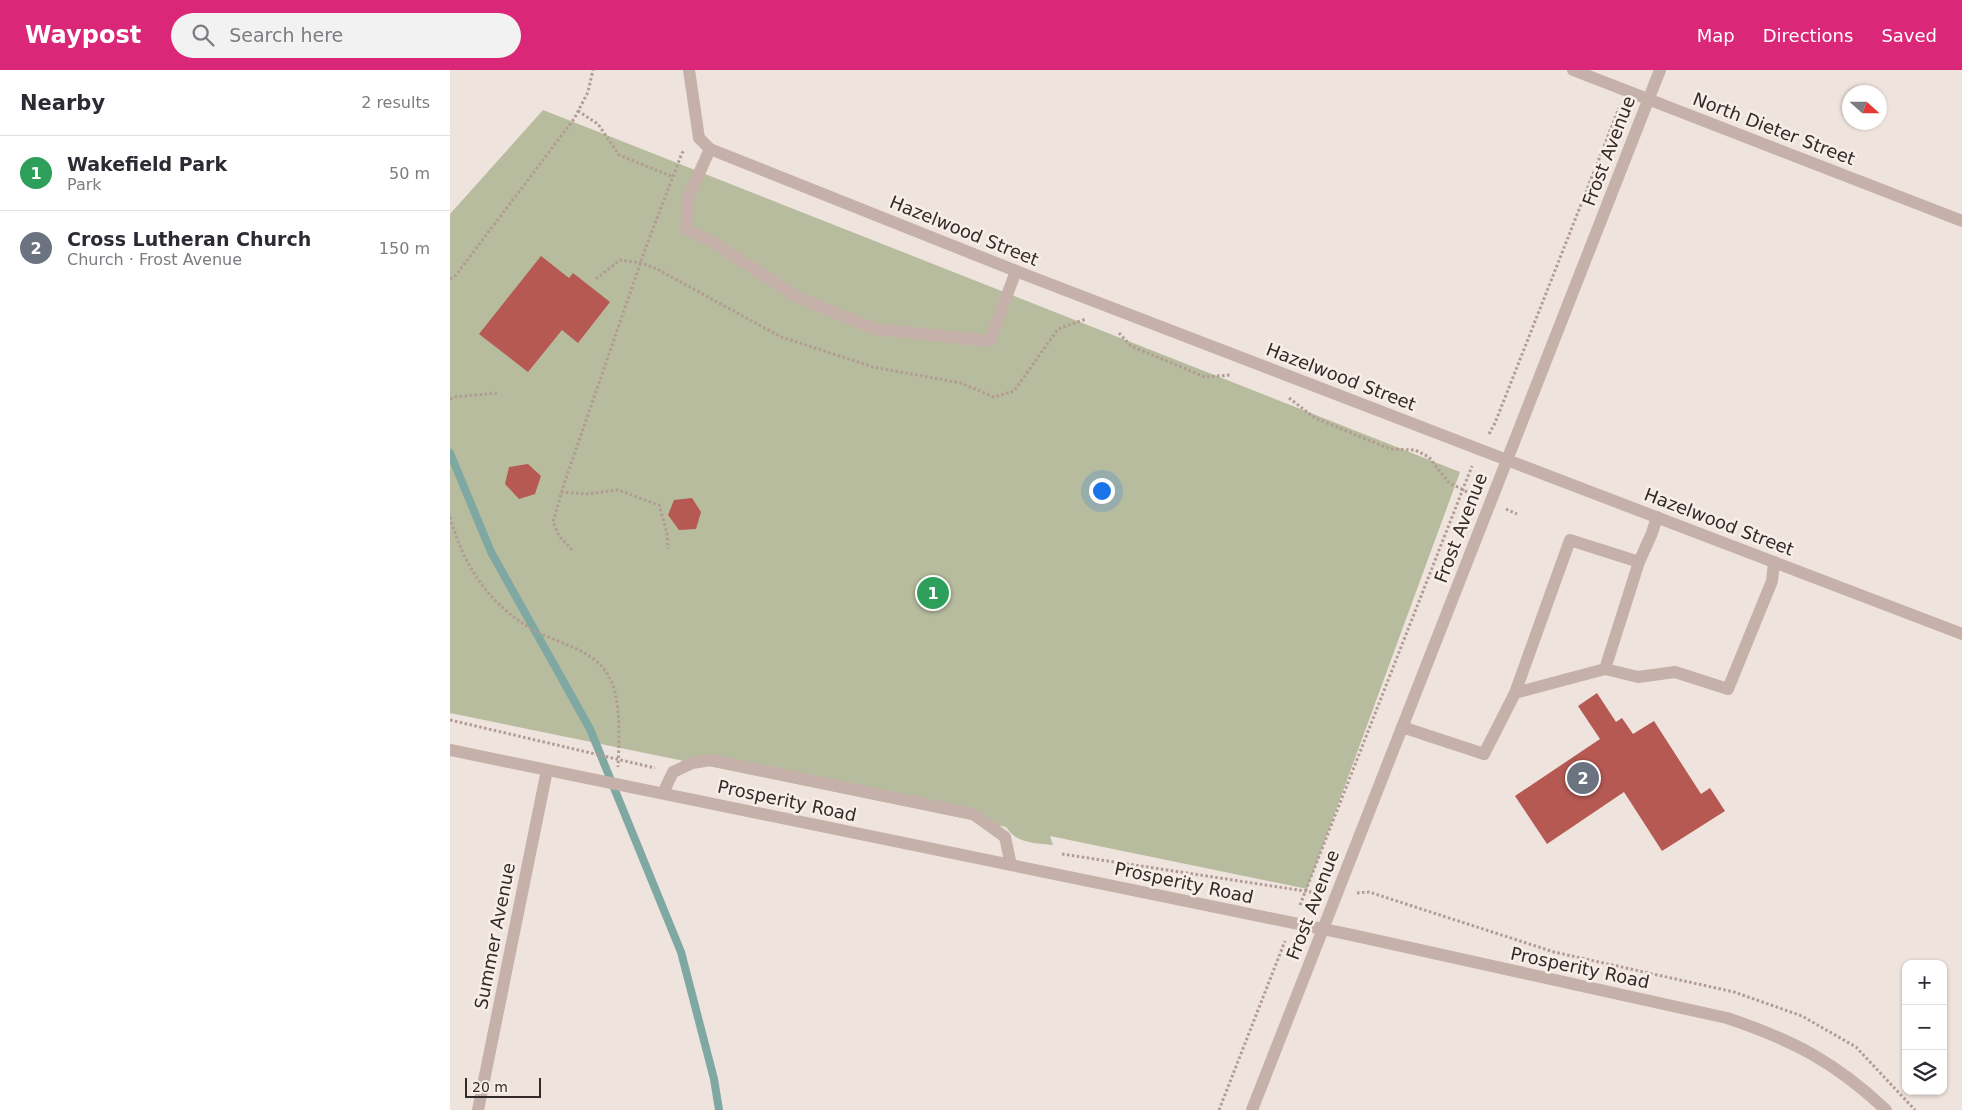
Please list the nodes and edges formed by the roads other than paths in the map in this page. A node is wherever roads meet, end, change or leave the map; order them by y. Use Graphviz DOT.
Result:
graph roads {
  1 [pos="689,70"];
  2 [pos="1573,70"];
  3 [pos="1660,70"];
  4 [pos="1648,99"];
  5 [pos="710,150"];
  6 [pos="1962,221"];
  7 [pos="1016,271"];
  8 [pos="1507,460"];
  9 [pos="1657,517"];
  10 [pos="1639,562"];
  11 [pos="1774,562"];
  12 [pos="1962,634"];
  13 [pos="1605,669"];
  14 [pos="1515,692"];
  15 [pos="1402,728"];
  16 [pos="450,750"];
  17 [pos="547,770"];
  18 [pos="663,794"];
  19 [pos="1011,865"];
  20 [pos="1323,929"];
  21 [pos="478,1110"];
  22 [pos="1252,1110"];
  23 [pos="1886,1110"];
  1 -- 5 [label="street"];
  2 -- 4 [label="street, North Dieter Street"];
  3 -- 4 [label="street, Frost Avenue"];
  4 -- 6 [label="street, North Dieter Street"];
  4 -- 8 [label="street, Frost Avenue"];
  5 -- 7 [label="street, Hazelwood Street"];
  5 -- 7 [label="street"];
  7 -- 8 [label="street, Hazelwood Street"];
  8 -- 9 [label="street, Hazelwood Street"];
  8 -- 15 [label="street, Frost Avenue"];
  9 -- 10 [label="street"];
  9 -- 11 [label="street, Hazelwood Street"];
  10 -- 13 [label="street"];
  10 -- 14 [label="street"];
  11 -- 12 [label="street, Hazelwood Street"];
  11 -- 13 [label="street"];
  13 -- 14 [label="street"];
  14 -- 15 [label="street"];
  15 -- 20 [label="street, Frost Avenue"];
  16 -- 17 [label="street, Prosperity Road"];
  17 -- 18 [label="street, Prosperity Road"];
  17 -- 21 [label="street, Summer Avenue"];
  18 -- 19 [label="street, Prosperity Road"];
  18 -- 19 [label="street"];
  19 -- 20 [label="street, Prosperity Road"];
  20 -- 22 [label="street, Frost Avenue"];
  20 -- 23 [label="street, Prosperity Road"];
}
